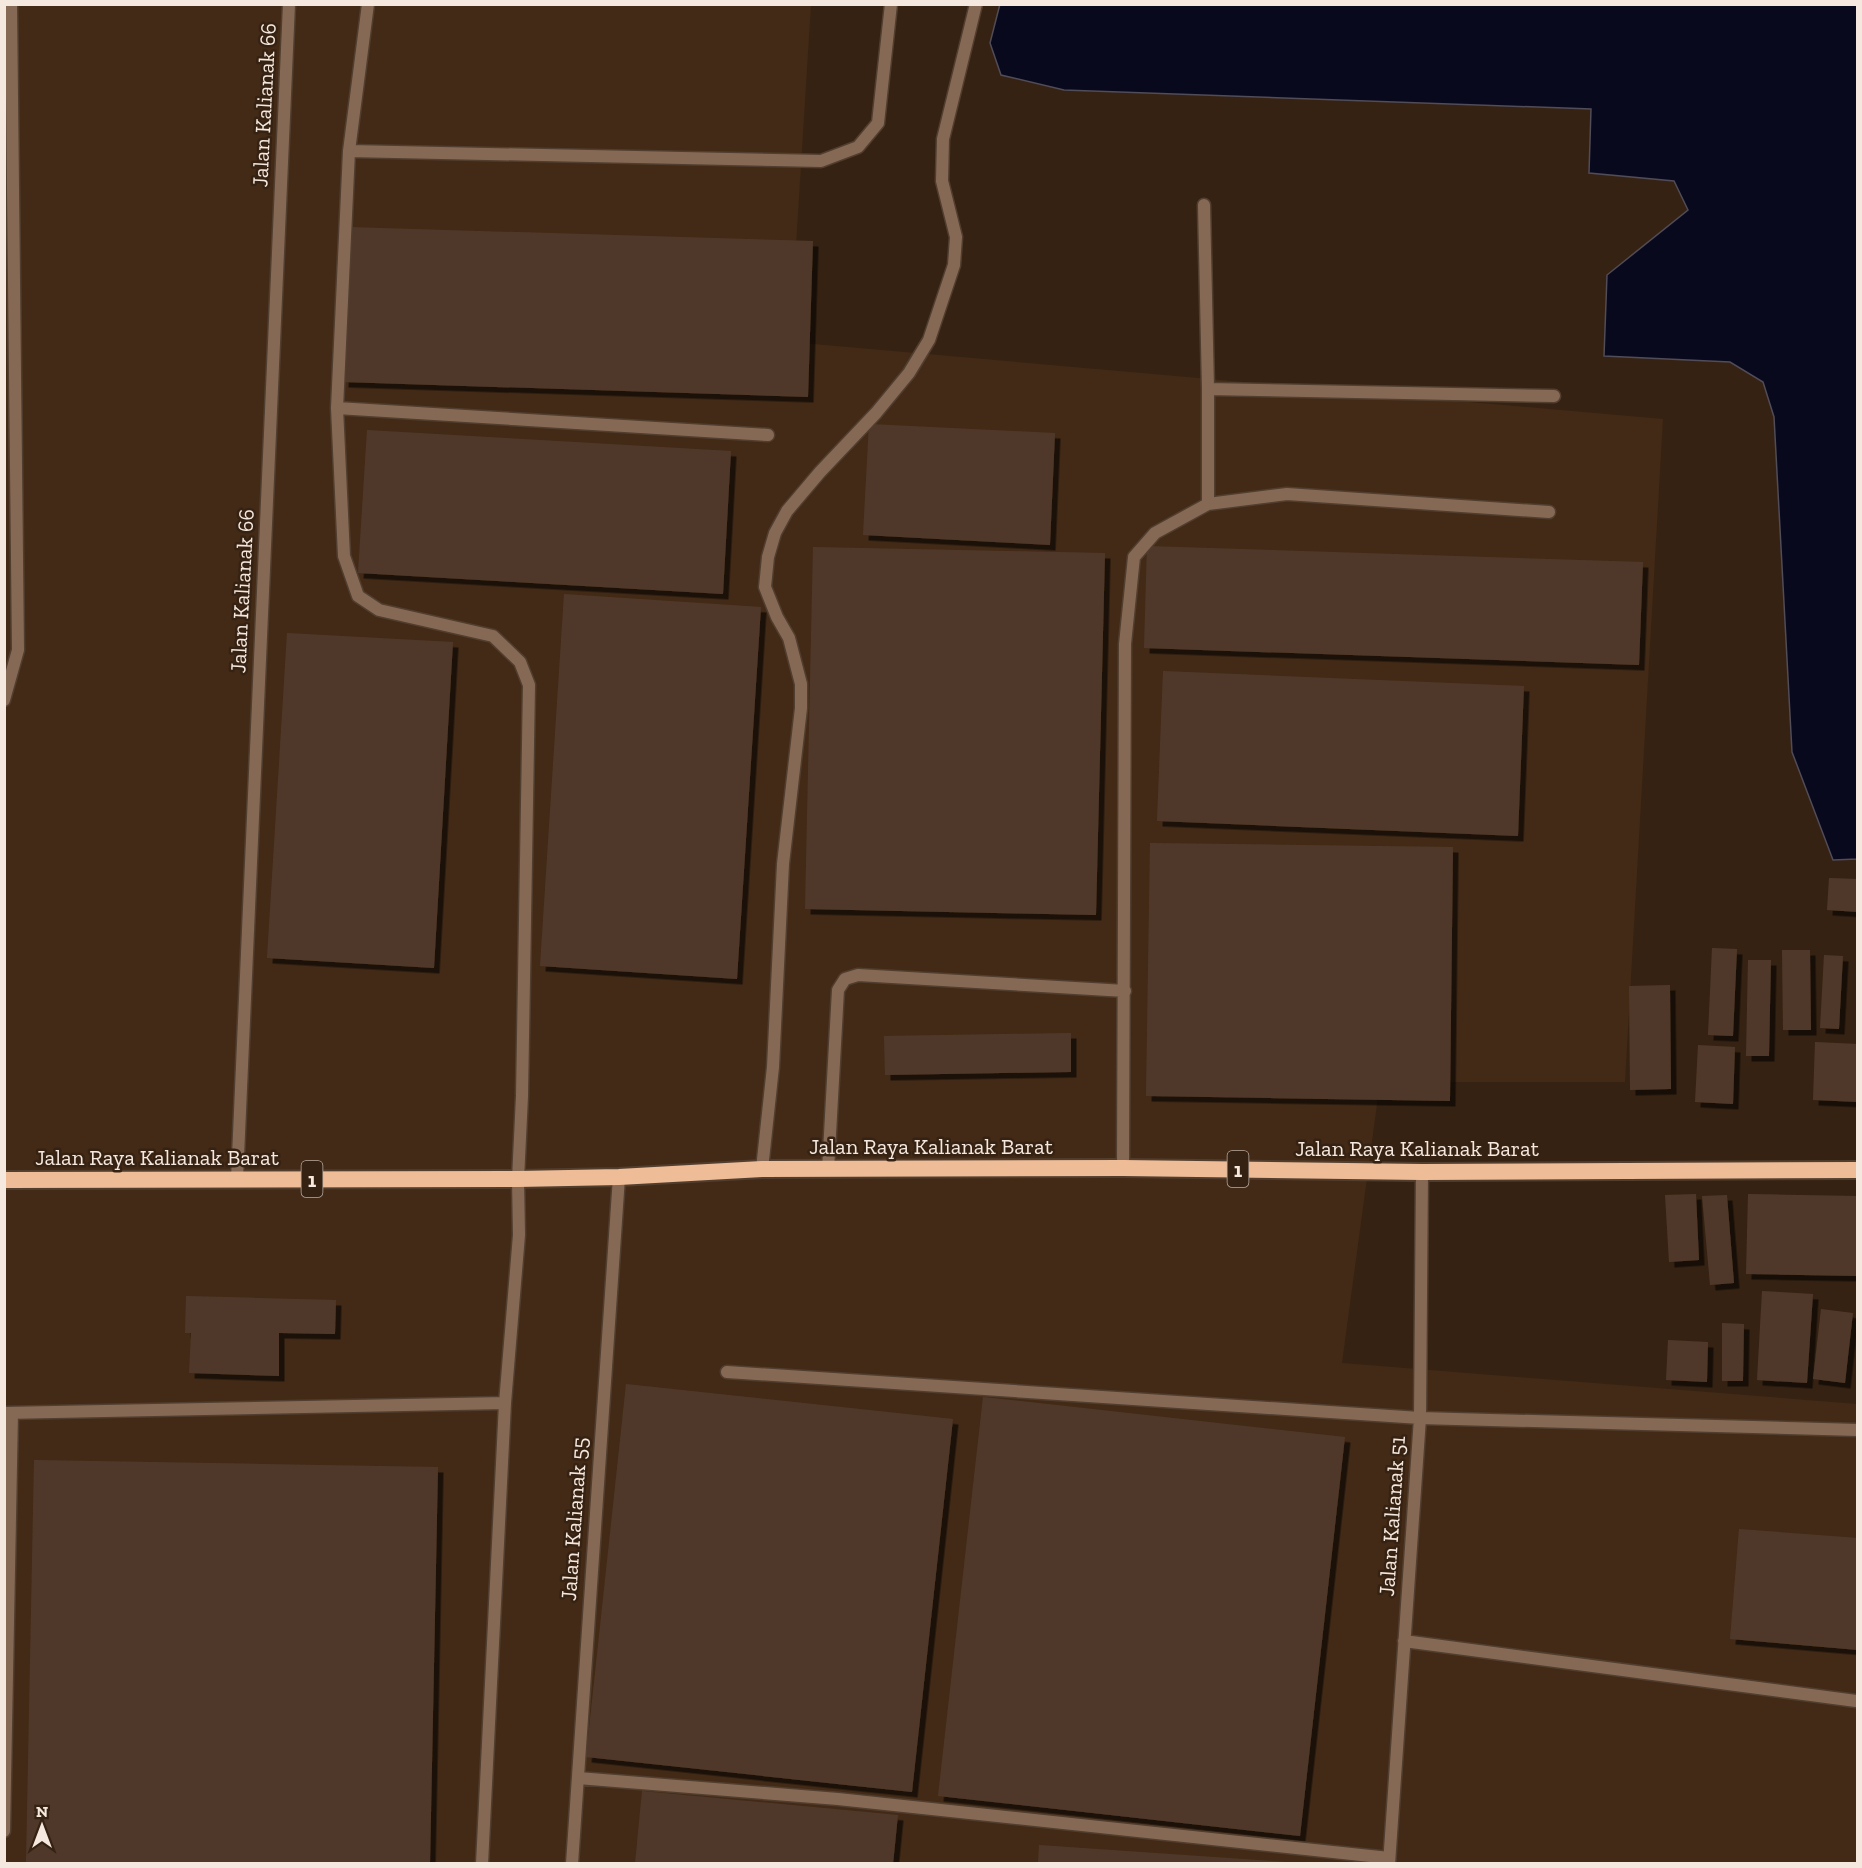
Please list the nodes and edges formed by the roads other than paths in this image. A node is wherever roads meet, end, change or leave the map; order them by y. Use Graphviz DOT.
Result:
graph roads {
  1 [pos="11,4"];
  2 [pos="289,4"];
  3 [pos="368,4"];
  4 [pos="891,4"];
  5 [pos="976,4"];
  6 [pos="349,151"];
  7 [pos="1204,205"];
  8 [pos="1208,389"];
  9 [pos="1554,396"];
  10 [pos="337,408"];
  11 [pos="768,435"];
  12 [pos="1208,504"];
  13 [pos="1549,512"];
  14 [pos="4,700"];
  15 [pos="1125,991"];
  16 [pos="1123,1168"];
  17 [pos="762,1169"];
  18 [pos="828,1170"];
  19 [pos="1857,1170"];
  20 [pos="1422,1172"];
  21 [pos="619,1177"];
  22 [pos="237,1179"];
  23 [pos="518,1179"];
  24 [pos="4,1180"];
  25 [pos="727,1371"];
  26 [pos="506,1403"];
  27 [pos="8,1413"];
  28 [pos="1420,1418"];
  29 [pos="1857,1430"];
  30 [pos="1404,1641"];
  31 [pos="1856,1701"];
  32 [pos="578,1778"];
  33 [pos="4,1831"];
  34 [pos="1389,1861"];
  35 [pos="482,1863"];
  36 [pos="572,1863"];
  1 -- 14 [label="lane"];
  2 -- 22 [label="lane, Jalan Kalianak 66"];
  3 -- 6 [label="lane"];
  4 -- 6 [label="lane"];
  5 -- 17 [label="lane"];
  6 -- 10 [label="lane"];
  7 -- 8 [label="lane"];
  8 -- 9 [label="lane"];
  8 -- 12 [label="lane"];
  10 -- 11 [label="lane"];
  10 -- 23 [label="lane"];
  12 -- 13 [label="lane"];
  12 -- 15 [label="lane"];
  15 -- 16 [label="lane"];
  15 -- 18 [label="lane"];
  16 -- 18 [label="highway, Jalan Raya Kalianak Barat / 1"];
  16 -- 20 [label="highway, Jalan Raya Kalianak Barat / 1"];
  17 -- 18 [label="highway, Jalan Raya Kalianak Barat / 1"];
  17 -- 21 [label="highway, Jalan Raya Kalianak Barat / 1"];
  19 -- 20 [label="highway, Jalan Raya Kalianak Barat / 1"];
  20 -- 28 [label="lane, Jalan Kalianak 51"];
  21 -- 23 [label="highway, Jalan Raya Kalianak Barat / 1"];
  21 -- 32 [label="lane, Jalan Kalianak 55"];
  22 -- 23 [label="highway, Jalan Raya Kalianak Barat / 1"];
  22 -- 24 [label="highway, Jalan Raya Kalianak Barat / 1"];
  23 -- 26 [label="lane"];
  25 -- 28 [label="lane"];
  26 -- 27 [label="lane"];
  26 -- 35 [label="lane"];
  27 -- 33 [label="lane"];
  28 -- 29 [label="lane"];
  28 -- 30 [label="lane, Jalan Kalianak 51"];
  30 -- 31 [label="lane"];
  30 -- 34 [label="lane, Jalan Kalianak 51"];
  32 -- 34 [label="lane"];
  32 -- 36 [label="lane, Jalan Kalianak 55"];
}
